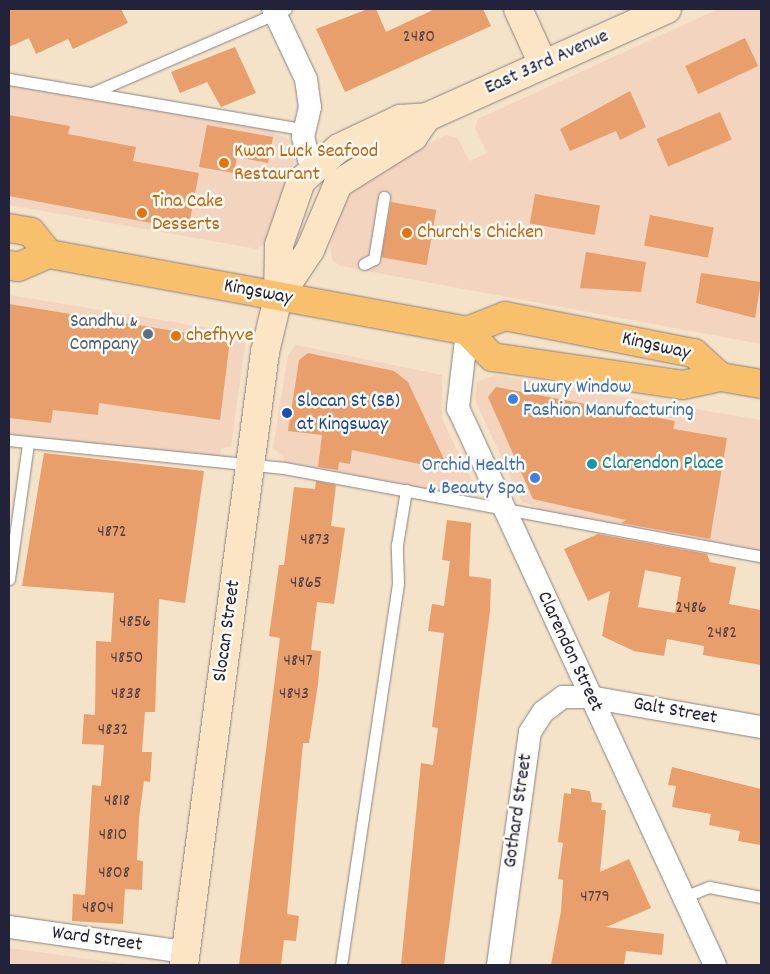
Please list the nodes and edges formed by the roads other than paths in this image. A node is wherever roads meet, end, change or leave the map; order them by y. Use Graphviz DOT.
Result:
graph roads {
  1 [pos="518,9"];
  2 [pos="667,9"];
  3 [pos="278,10"];
  4 [pos="543,64"];
  5 [pos="9,79"];
  6 [pos="92,93"];
  7 [pos="427,117"];
  8 [pos="303,129"];
  9 [pos="311,167"];
  10 [pos="338,184"];
  11 [pos="384,197"];
  12 [pos="9,228"];
  13 [pos="49,254"];
  14 [pos="364,264"];
  15 [pos="9,265"];
  16 [pos="278,298"];
  17 [pos="467,331"];
  18 [pos="721,377"];
  19 [pos="761,384"];
  20 [pos="9,440"];
  21 [pos="28,443"];
  22 [pos="251,463"];
  23 [pos="406,490"];
  24 [pos="503,510"];
  25 [pos="761,556"];
  26 [pos="9,579"];
  27 [pos="589,697"];
  28 [pos="761,727"];
  29 [pos="761,896"];
  30 [pos="684,897"];
  31 [pos="9,927"];
  32 [pos="184,959"];
  33 [pos="341,965"];
  34 [pos="498,965"];
  35 [pos="715,965"];
  1 -- 4 [label="street"];
  2 -- 4 [label="street, East 33rd Avenue"];
  3 -- 6 [label="lane"];
  3 -- 8 [label="street"];
  4 -- 7 [label="street, East 33rd Avenue"];
  5 -- 6 [label="lane"];
  6 -- 8 [label="lane"];
  7 -- 9 [label="street, East 33rd Avenue"];
  7 -- 10 [label="street, East 33rd Avenue"];
  8 -- 9 [label="street"];
  9 -- 16 [label="street, Slocan Street"];
  10 -- 16 [label="street, Slocan Street"];
  11 -- 14 [label="lane"];
  12 -- 13 [label="main road"];
  13 -- 15 [label="main road"];
  13 -- 16 [label="main road, Kingsway"];
  16 -- 17 [label="main road, Kingsway"];
  16 -- 22 [label="street, Slocan Street"];
  17 -- 18 [label="main road, Kingsway"];
  17 -- 18 [label="main road, Kingsway"];
  17 -- 24 [label="street, Clarendon Street"];
  18 -- 19 [label="main road, Kingsway"];
  20 -- 21 [label="lane"];
  21 -- 22 [label="lane"];
  21 -- 26 [label="lane"];
  22 -- 23 [label="lane"];
  22 -- 32 [label="street, Slocan Street"];
  23 -- 24 [label="lane"];
  23 -- 33 [label="lane"];
  24 -- 25 [label="lane"];
  24 -- 27 [label="street, Clarendon Street"];
  27 -- 28 [label="street, Galt Street"];
  27 -- 30 [label="street, Clarendon Street"];
  27 -- 34 [label="street, Gothard Street"];
  29 -- 30 [label="lane"];
  30 -- 35 [label="street, Clarendon Street"];
  31 -- 32 [label="street, Ward Street"];
}
